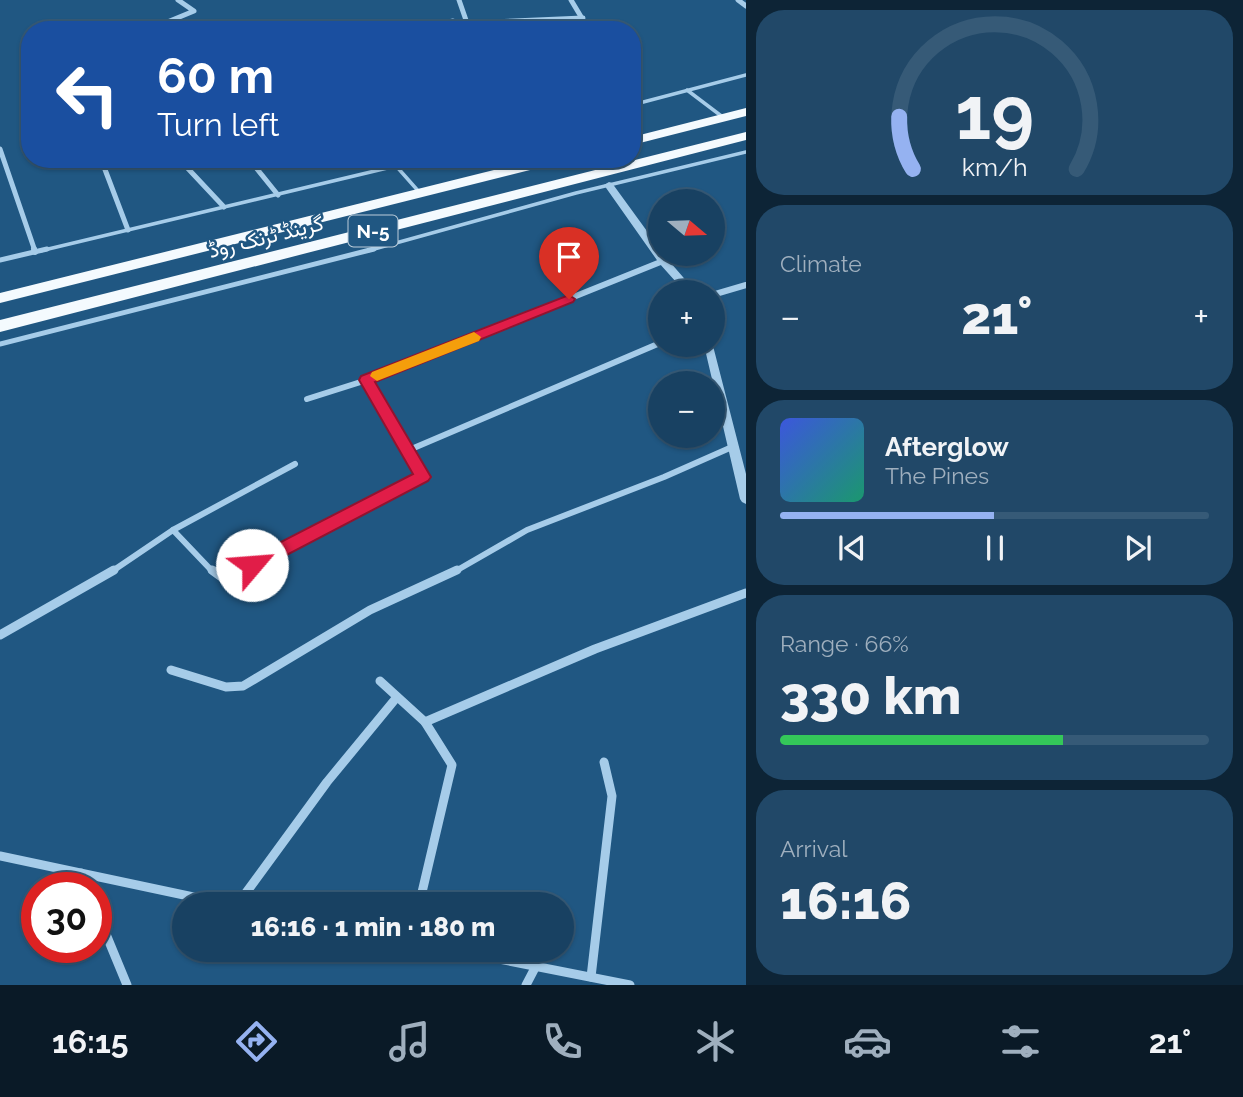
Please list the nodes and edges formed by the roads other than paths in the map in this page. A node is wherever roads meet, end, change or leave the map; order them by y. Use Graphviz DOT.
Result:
graph roads {
  1 [pos="178,0"];
  2 [pos="459,0"];
  3 [pos="571,0"];
  4 [pos="738,0"];
  5 [pos="746,6"];
  6 [pos="583,18"];
  7 [pos="170,21"];
  8 [pos="466,21"];
  9 [pos="513,21"];
  10 [pos="584,21"];
  11 [pos="746,75"];
  12 [pos="687,90"];
  13 [pos="641,102"];
  14 [pos="734,115"];
  15 [pos="746,128"];
  16 [pos="746,136"];
  17 [pos="641,139"];
  18 [pos="0,149"];
  19 [pos="746,152"];
  20 [pos="641,163"];
  21 [pos="104,168"];
  22 [pos="187,168"];
  23 [pos="256,168"];
  24 [pos="393,168"];
  25 [pos="398,168"];
  26 [pos="522,168"];
  27 [pos="620,168"];
  28 [pos="609,186"];
  29 [pos="420,194"];
  30 [pos="278,195"];
  31 [pos="224,207"];
  32 [pos="128,230"];
  33 [pos="648,240"];
  34 [pos="35,252"];
  35 [pos="0,260"];
  36 [pos="651,266"];
  37 [pos="668,266"];
  38 [pos="680,280"];
  39 [pos="746,285"];
  40 [pos="725,291"];
  41 [pos="0,298"];
  42 [pos="0,326"];
  43 [pos="0,344"];
  44 [pos="648,348"];
  45 [pos="712,357"];
  46 [pos="366,380"];
  47 [pos="307,399"];
  48 [pos="732,447"];
  49 [pos="409,450"];
  50 [pos="295,464"];
  51 [pos="746,499"];
  52 [pos="173,530"];
  53 [pos="746,593"];
  54 [pos="0,635"];
  55 [pos="171,670"];
  56 [pos="380,681"];
  57 [pos="397,697"];
  58 [pos="425,722"];
  59 [pos="604,762"];
  60 [pos="0,856"];
  61 [pos="76,872"];
  62 [pos="112,880"];
  63 [pos="172,892"];
  64 [pos="247,892"];
  65 [pos="422,892"];
  66 [pos="112,949"];
  67 [pos="516,962"];
  68 [pos="537,966"];
  69 [pos="591,976"];
  70 [pos="127,985"];
  71 [pos="526,985"];
  72 [pos="630,985"];
  1 -- 7 [label="street"];
  2 -- 8 [label="street"];
  3 -- 6 [label="street"];
  4 -- 5 [label="street"];
  6 -- 9 [label="street"];
  6 -- 10 [label="street"];
  11 -- 12 [label="lane"];
  12 -- 13 [label="lane"];
  12 -- 14 [label="lane"];
  14 -- 15 [label="highway"];
  14 -- 17 [label="highway"];
  16 -- 20 [label="highway, گرینڈ ٹرنک روڈ / N-5"];
  18 -- 34 [label="street"];
  19 -- 28 [label="lane"];
  21 -- 32 [label="street"];
  22 -- 31 [label="street"];
  23 -- 30 [label="street"];
  24 -- 30 [label="lane"];
  25 -- 29 [label="lane"];
  26 -- 29 [label="highway, گرینڈ ٹرنک روڈ / N-5"];
  27 -- 42 [label="highway, گرینڈ ٹرنک روڈ / N-5"];
  28 -- 33 [label="street"];
  28 -- 43 [label="lane"];
  29 -- 41 [label="highway, گرینڈ ٹرنک روڈ / N-5"];
  30 -- 31 [label="lane"];
  31 -- 32 [label="lane"];
  32 -- 34 [label="lane"];
  34 -- 35 [label="lane"];
  36 -- 46 [label="street"];
  37 -- 38 [label="street"];
  39 -- 40 [label="street"];
  44 -- 49 [label="street"];
  45 -- 48 [label="street"];
  46 -- 47 [label="street"];
  46 -- 49 [label="street"];
  48 -- 51 [label="street"];
  48 -- 55 [label="street"];
  49 -- 52 [label="street"];
  50 -- 52 [label="street"];
  52 -- 54 [label="street"];
  53 -- 58 [label="street"];
  56 -- 57 [label="street"];
  57 -- 58 [label="street"];
  57 -- 64 [label="street"];
  58 -- 65 [label="street"];
  59 -- 69 [label="street"];
  60 -- 61 [label="street"];
  62 -- 63 [label="street"];
  66 -- 70 [label="street"];
  67 -- 68 [label="street"];
  68 -- 69 [label="street"];
  68 -- 71 [label="street"];
  69 -- 72 [label="street"];
}
